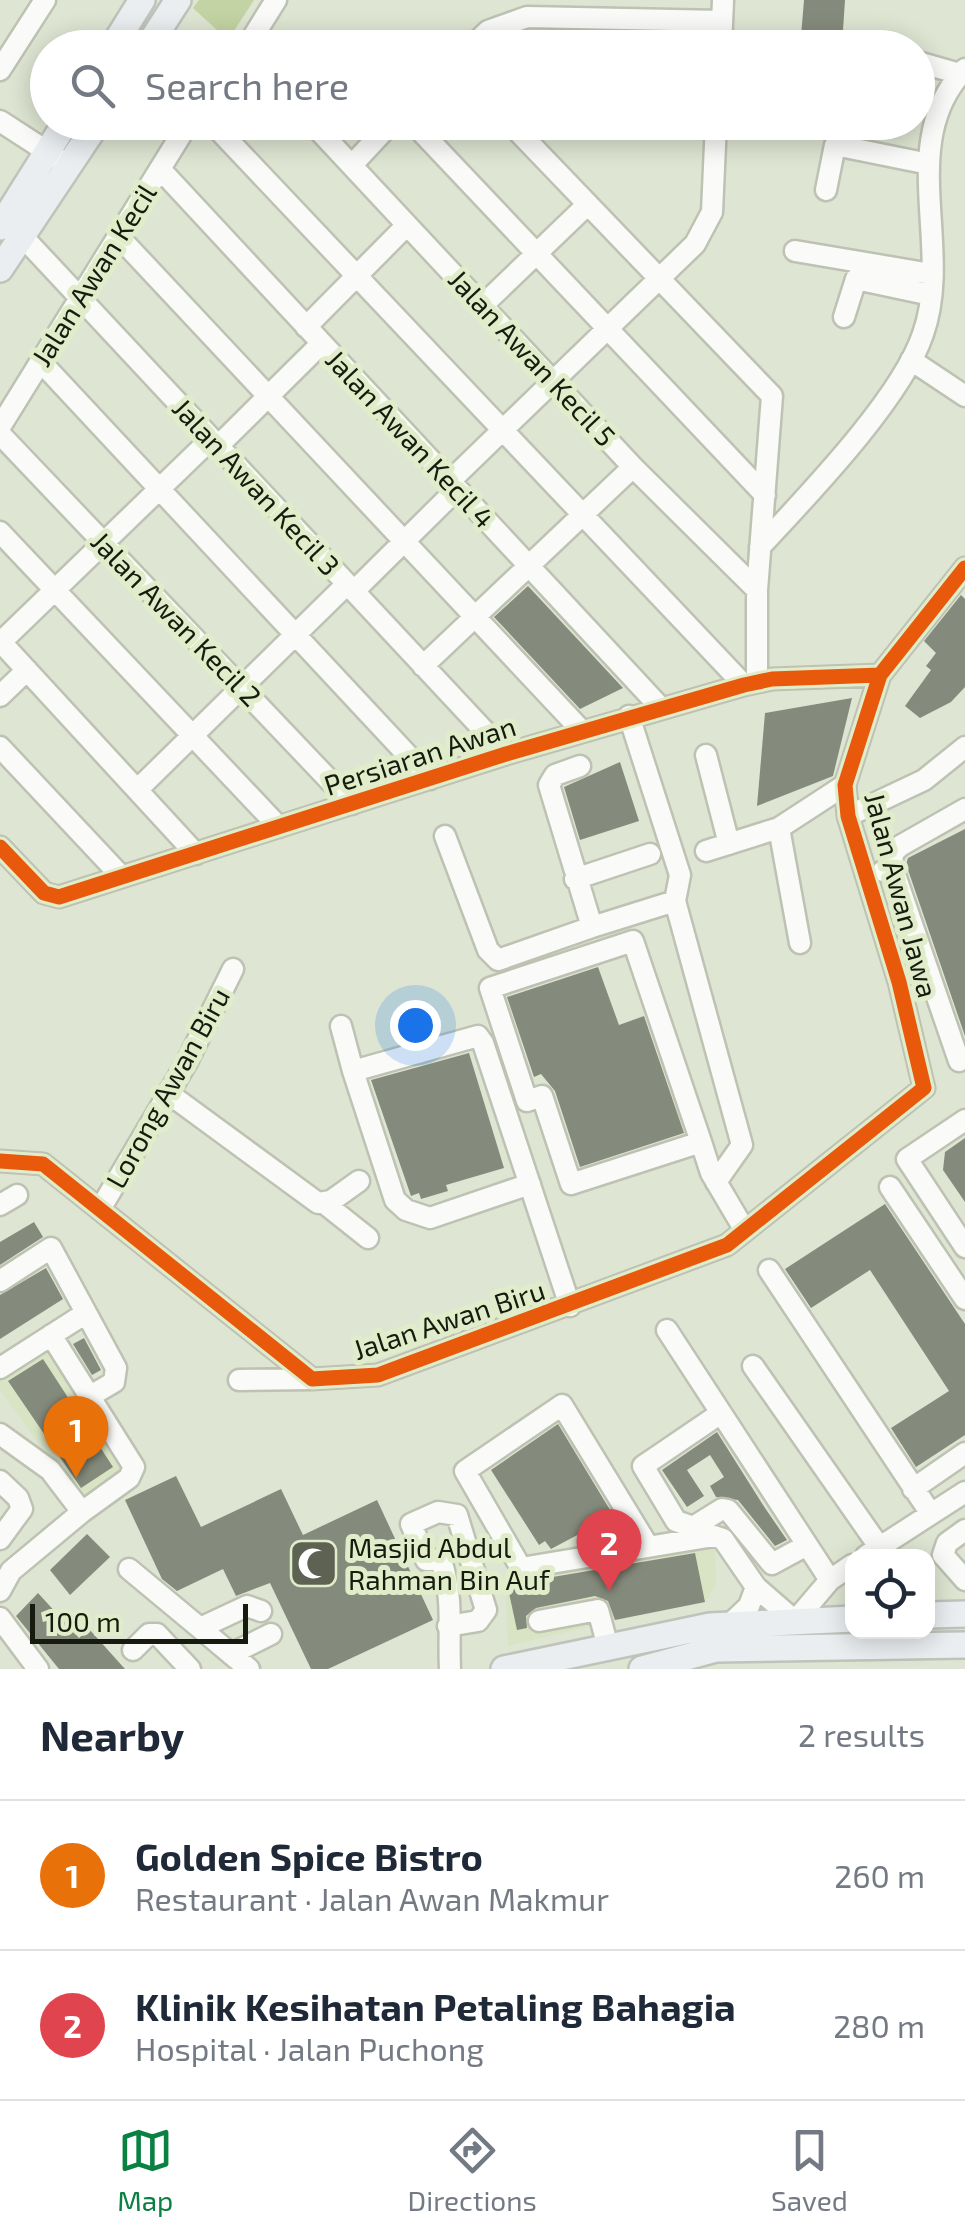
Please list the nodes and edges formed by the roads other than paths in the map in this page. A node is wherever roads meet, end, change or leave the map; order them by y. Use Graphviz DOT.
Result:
graph roads {
  1 [pos="45,0"];
  2 [pos="142,0"];
  3 [pos="178,0"];
  4 [pos="276,0"];
  5 [pos="514,9"];
  6 [pos="722,11"];
  7 [pos="123,30"];
  8 [pos="159,30"];
  9 [pos="257,30"];
  10 [pos="488,30"];
  11 [pos="935,66"];
  12 [pos="0,70"];
  13 [pos="962,72"];
  14 [pos="0,121"];
  15 [pos="935,129"];
  16 [pos="55,140"];
  17 [pos="86,140"];
  18 [pos="178,140"];
  19 [pos="228,140"];
  20 [pos="328,140"];
  21 [pos="375,140"];
  22 [pos="429,140"];
  23 [pos="526,140"];
  24 [pos="715,140"];
  25 [pos="933,140"];
  26 [pos="47,152"];
  27 [pos="929,164"];
  28 [pos="352,165"];
  29 [pos="69,167"];
  30 [pos="160,169"];
  31 [pos="826,190"];
  32 [pos="588,204"];
  33 [pos="407,226"];
  34 [pos="9,229"];
  35 [pos="118,236"];
  36 [pos="795,251"];
  37 [pos="536,254"];
  38 [pos="0,269"];
  39 [pos="357,276"];
  40 [pos="661,280"];
  41 [pos="931,284"];
  42 [pos="80,299"];
  43 [pos="483,305"];
  44 [pos="844,317"];
  45 [pos="306,327"];
  46 [pos="609,331"];
  47 [pos="322,343"];
  48 [pos="911,360"];
  49 [pos="40,362"];
  50 [pos="555,382"];
  51 [pos="268,396"];
  52 [pos="965,396"];
  53 [pos="0,431"];
  54 [pos="503,431"];
  55 [pos="214,442"];
  56 [pos="634,467"];
  57 [pos="454,485"];
  58 [pos="159,489"];
  59 [pos="765,495"];
  60 [pos="583,515"];
  61 [pos="0,532"];
  62 [pos="404,540"];
  63 [pos="103,543"];
  64 [pos="760,547"];
  65 [pos="529,566"];
  66 [pos="965,568"];
  67 [pos="350,588"];
  68 [pos="54,590"];
  69 [pos="757,590"];
  70 [pos="476,616"];
  71 [pos="296,634"];
  72 [pos="0,641"];
  73 [pos="423,666"];
  74 [pos="27,670"];
  75 [pos="880,675"];
  76 [pos="750,683"];
  77 [pos="242,688"];
  78 [pos="0,696"];
  79 [pos="661,708"];
  80 [pos="630,716"];
  81 [pos="582,731"];
  82 [pos="193,736"];
  83 [pos="0,746"];
  84 [pos="965,747"];
  85 [pos="506,754"];
  86 [pos="706,755"];
  87 [pos="580,766"];
  88 [pos="430,780"];
  89 [pos="845,785"];
  90 [pos="137,790"];
  91 [pos="352,804"];
  92 [pos="965,808"];
  93 [pos="848,816"];
  94 [pos="280,827"];
  95 [pos="779,828"];
  96 [pos="446,836"];
  97 [pos="729,844"];
  98 [pos="0,847"];
  99 [pos="706,852"];
  100 [pos="196,854"];
  101 [pos="650,854"];
  102 [pos="892,866"];
  103 [pos="122,877"];
  104 [pos="575,879"];
  105 [pos="865,881"];
  106 [pos="675,901"];
  107 [pos="592,928"];
  108 [pos="800,943"];
  109 [pos="233,969"];
  110 [pos="341,1026"];
  111 [pos="959,1060"];
  112 [pos="353,1070"];
  113 [pos="924,1088"];
  114 [pos="168,1094"];
  115 [pos="965,1120"];
  116 [pos="701,1142"];
  117 [pos="0,1161"];
  118 [pos="358,1181"];
  119 [pos="716,1182"];
  120 [pos="530,1184"];
  121 [pos="890,1187"];
  122 [pos="324,1203"];
  123 [pos="102,1206"];
  124 [pos="744,1229"];
  125 [pos="368,1238"];
  126 [pos="965,1247"];
  127 [pos="768,1270"];
  128 [pos="0,1281"];
  129 [pos="965,1299"];
  130 [pos="570,1306"];
  131 [pos="86,1313"];
  132 [pos="667,1330"];
  133 [pos="51,1335"];
  134 [pos="754,1366"];
  135 [pos="0,1368"];
  136 [pos="312,1379"];
  137 [pos="239,1380"];
  138 [pos="92,1395"];
  139 [pos="722,1413"];
  140 [pos="0,1434"];
  141 [pos="965,1453"];
  142 [pos="0,1480"];
  143 [pos="913,1489"];
  144 [pos="965,1492"];
  145 [pos="82,1512"];
  146 [pos="931,1514"];
  147 [pos="965,1530"];
  148 [pos="0,1539"];
  149 [pos="807,1545"];
  150 [pos="468,1546"];
  151 [pos="648,1546"];
  152 [pos="871,1549"];
  153 [pos="878,1549"];
  154 [pos="441,1560"];
  155 [pos="129,1569"];
  156 [pos="845,1570"];
  157 [pos="830,1580"];
  158 [pos="965,1580"];
  159 [pos="756,1587"];
  160 [pos="0,1591"];
  161 [pos="261,1611"];
  162 [pos="965,1614"];
  163 [pos="935,1615"];
  164 [pos="0,1618"];
  165 [pos="845,1618"];
  166 [pos="539,1621"];
  167 [pos="796,1621"];
  168 [pos="730,1624"];
  169 [pos="448,1626"];
  170 [pos="200,1628"];
  171 [pos="271,1634"];
  172 [pos="965,1645"];
  173 [pos="608,1647"];
  174 [pos="132,1650"];
  175 [pos="231,1654"];
  176 [pos="38,1669"];
  177 [pos="190,1669"];
  178 [pos="249,1669"];
  179 [pos="450,1669"];
  180 [pos="504,1669"];
  181 [pos="642,1669"];
  1 -- 12 [label="street"];
  2 -- 7 [label="main road"];
  3 -- 8 [label="main road"];
  4 -- 9 [label="street"];
  5 -- 6 [label="street"];
  5 -- 10 [label="street"];
  11 -- 13 [label="street"];
  13 -- 15 [label="street"];
  14 -- 26 [label="street"];
  16 -- 26 [label="main road"];
  17 -- 29 [label="main road"];
  18 -- 30 [label="street, Jalan Awan Kecil"];
  19 -- 39 [label="street"];
  20 -- 28 [label="street, Jalan Awan Kecil 5"];
  21 -- 28 [label="street"];
  22 -- 37 [label="street"];
  23 -- 32 [label="street"];
  24 -- 40 [label="street"];
  25 -- 27 [label="street"];
  26 -- 29 [label="street"];
  26 -- 34 [label="main road"];
  27 -- 31 [label="street"];
  27 -- 41 [label="street"];
  28 -- 33 [label="street, Jalan Awan Kecil 5"];
  29 -- 34 [label="main road"];
  30 -- 35 [label="street, Jalan Awan Kecil"];
  30 -- 45 [label="street, Jalan Awan Kecil 4"];
  32 -- 37 [label="street"];
  32 -- 40 [label="street"];
  33 -- 39 [label="street"];
  33 -- 43 [label="street, Jalan Awan Kecil 5"];
  34 -- 38 [label="main road"];
  34 -- 42 [label="street, Jalan Awan Kecil 3"];
  35 -- 42 [label="street, Jalan Awan Kecil"];
  35 -- 51 [label="street"];
  36 -- 41 [label="street"];
  37 -- 43 [label="street"];
  37 -- 46 [label="street"];
  39 -- 45 [label="street"];
  39 -- 54 [label="street"];
  40 -- 46 [label="street"];
  40 -- 59 [label="street"];
  41 -- 44 [label="street"];
  41 -- 48 [label="street"];
  42 -- 49 [label="street, Jalan Awan Kecil"];
  42 -- 55 [label="street, Jalan Awan Kecil 3"];
  43 -- 50 [label="street, Jalan Awan Kecil 5"];
  45 -- 47 [label="street, Jalan Awan Kecil 4"];
  46 -- 50 [label="street"];
  46 -- 59 [label="street"];
  47 -- 51 [label="street"];
  47 -- 57 [label="street, Jalan Awan Kecil 4"];
  48 -- 52 [label="street"];
  48 -- 64 [label="street"];
  49 -- 53 [label="street, Jalan Awan Kecil"];
  49 -- 58 [label="street"];
  50 -- 54 [label="street"];
  50 -- 56 [label="street, Jalan Awan Kecil 5"];
  51 -- 55 [label="street"];
  51 -- 62 [label="street"];
  53 -- 63 [label="street, Jalan Awan Kecil 2"];
  54 -- 57 [label="street"];
  54 -- 60 [label="street"];
  55 -- 58 [label="street"];
  55 -- 67 [label="street, Jalan Awan Kecil 3"];
  56 -- 60 [label="street"];
  56 -- 69 [label="street, Jalan Awan Kecil 5"];
  57 -- 62 [label="street"];
  57 -- 65 [label="street, Jalan Awan Kecil 4"];
  58 -- 63 [label="street"];
  58 -- 71 [label="street"];
  59 -- 64 [label="street"];
  60 -- 65 [label="street"];
  60 -- 76 [label="street"];
  61 -- 68 [label="street"];
  62 -- 67 [label="street"];
  62 -- 70 [label="street"];
  63 -- 68 [label="street"];
  63 -- 77 [label="street, Jalan Awan Kecil 2"];
  64 -- 69 [label="street"];
  65 -- 70 [label="street"];
  65 -- 79 [label="street, Jalan Awan Kecil 4"];
  66 -- 75 [label="street, Jalan Awan Jawa"];
  67 -- 71 [label="street"];
  67 -- 73 [label="street, Jalan Awan Kecil 3"];
  68 -- 72 [label="street"];
  68 -- 82 [label="street"];
  69 -- 76 [label="street"];
  70 -- 73 [label="street"];
  70 -- 81 [label="street"];
  71 -- 77 [label="street"];
  71 -- 88 [label="street"];
  72 -- 74 [label="street"];
  73 -- 85 [label="street, Jalan Awan Kecil 3"];
  74 -- 78 [label="street"];
  74 -- 90 [label="street"];
  75 -- 76 [label="street, Persiaran Awan"];
  75 -- 89 [label="street, Jalan Awan Jawa"];
  76 -- 79 [label="street, Persiaran Awan"];
  77 -- 82 [label="street"];
  77 -- 91 [label="street, Jalan Awan Kecil 2"];
  79 -- 80 [label="street, Persiaran Awan"];
  80 -- 81 [label="street, Persiaran Awan"];
  80 -- 106 [label="street"];
  81 -- 85 [label="street, Persiaran Awan"];
  82 -- 90 [label="street"];
  82 -- 94 [label="street"];
  83 -- 103 [label="street"];
  84 -- 93 [label="street"];
  85 -- 88 [label="street, Persiaran Awan"];
  86 -- 97 [label="street"];
  87 -- 104 [label="street"];
  88 -- 91 [label="street, Persiaran Awan"];
  89 -- 93 [label="street, Jalan Awan Jawa"];
  89 -- 95 [label="street"];
  90 -- 100 [label="street"];
  91 -- 94 [label="street, Persiaran Awan"];
  92 -- 102 [label="street"];
  93 -- 105 [label="street, Jalan Awan Jawa"];
  94 -- 100 [label="street, Persiaran Awan"];
  95 -- 97 [label="street"];
  95 -- 108 [label="street"];
  96 -- 107 [label="street"];
  97 -- 99 [label="street"];
  98 -- 103 [label="street, Persiaran Awan"];
  100 -- 103 [label="street, Persiaran Awan"];
  101 -- 104 [label="street"];
  102 -- 105 [label="street"];
  102 -- 111 [label="street"];
  104 -- 107 [label="street"];
  105 -- 113 [label="street, Jalan Awan Jawa"];
  106 -- 107 [label="street"];
  106 -- 119 [label="street"];
  109 -- 114 [label="street, Lorong Awan Biru"];
  110 -- 112 [label="street"];
  112 -- 120 [label="street"];
  112 -- 120 [label="street"];
  113 -- 124 [label="street, Jalan Awan Biru"];
  114 -- 122 [label="street"];
  114 -- 123 [label="street, Lorong Awan Biru"];
  115 -- 126 [label="street"];
  116 -- 116 [label="street"];
  116 -- 119 [label="street"];
  117 -- 123 [label="street"];
  118 -- 122 [label="street"];
  119 -- 124 [label="street"];
  120 -- 130 [label="street"];
  121 -- 129 [label="street"];
  122 -- 125 [label="street"];
  123 -- 136 [label="street"];
  124 -- 130 [label="street, Jalan Awan Biru"];
  127 -- 143 [label="street"];
  128 -- 131 [label="street"];
  130 -- 136 [label="street, Jalan Awan Biru"];
  131 -- 133 [label="street"];
  131 -- 138 [label="street"];
  132 -- 139 [label="street"];
  133 -- 135 [label="street"];
  133 -- 138 [label="street"];
  134 -- 152 [label="street"];
  136 -- 137 [label="street, Jalan Awan Biru"];
  138 -- 145 [label="street"];
  139 -- 149 [label="street"];
  139 -- 149 [label="street"];
  140 -- 145 [label="street"];
  141 -- 143 [label="street"];
  142 -- 148 [label="street"];
  143 -- 146 [label="street"];
  144 -- 146 [label="street"];
  145 -- 160 [label="street"];
  146 -- 153 [label="street"];
  147 -- 158 [label="street"];
  149 -- 157 [label="street"];
  150 -- 154 [label="street"];
  150 -- 154 [label="street"];
  150 -- 169 [label="street"];
  151 -- 151 [label="street"];
  151 -- 159 [label="street"];
  154 -- 169 [label="street"];
  155 -- 170 [label="street"];
  156 -- 157 [label="street"];
  157 -- 167 [label="street"];
  159 -- 167 [label="street"];
  159 -- 168 [label="street"];
  161 -- 170 [label="street"];
  162 -- 163 [label="main road"];
  164 -- 176 [label="street"];
  165 -- 167 [label="main road"];
  166 -- 173 [label="street"];
  167 -- 168 [label="main road"];
  168 -- 173 [label="main road"];
  169 -- 179 [label="street"];
  170 -- 175 [label="street"];
  171 -- 175 [label="street"];
  172 -- 181 [label="main road"];
  173 -- 180 [label="main road"];
  174 -- 177 [label="street"];
  175 -- 178 [label="street"];
}
